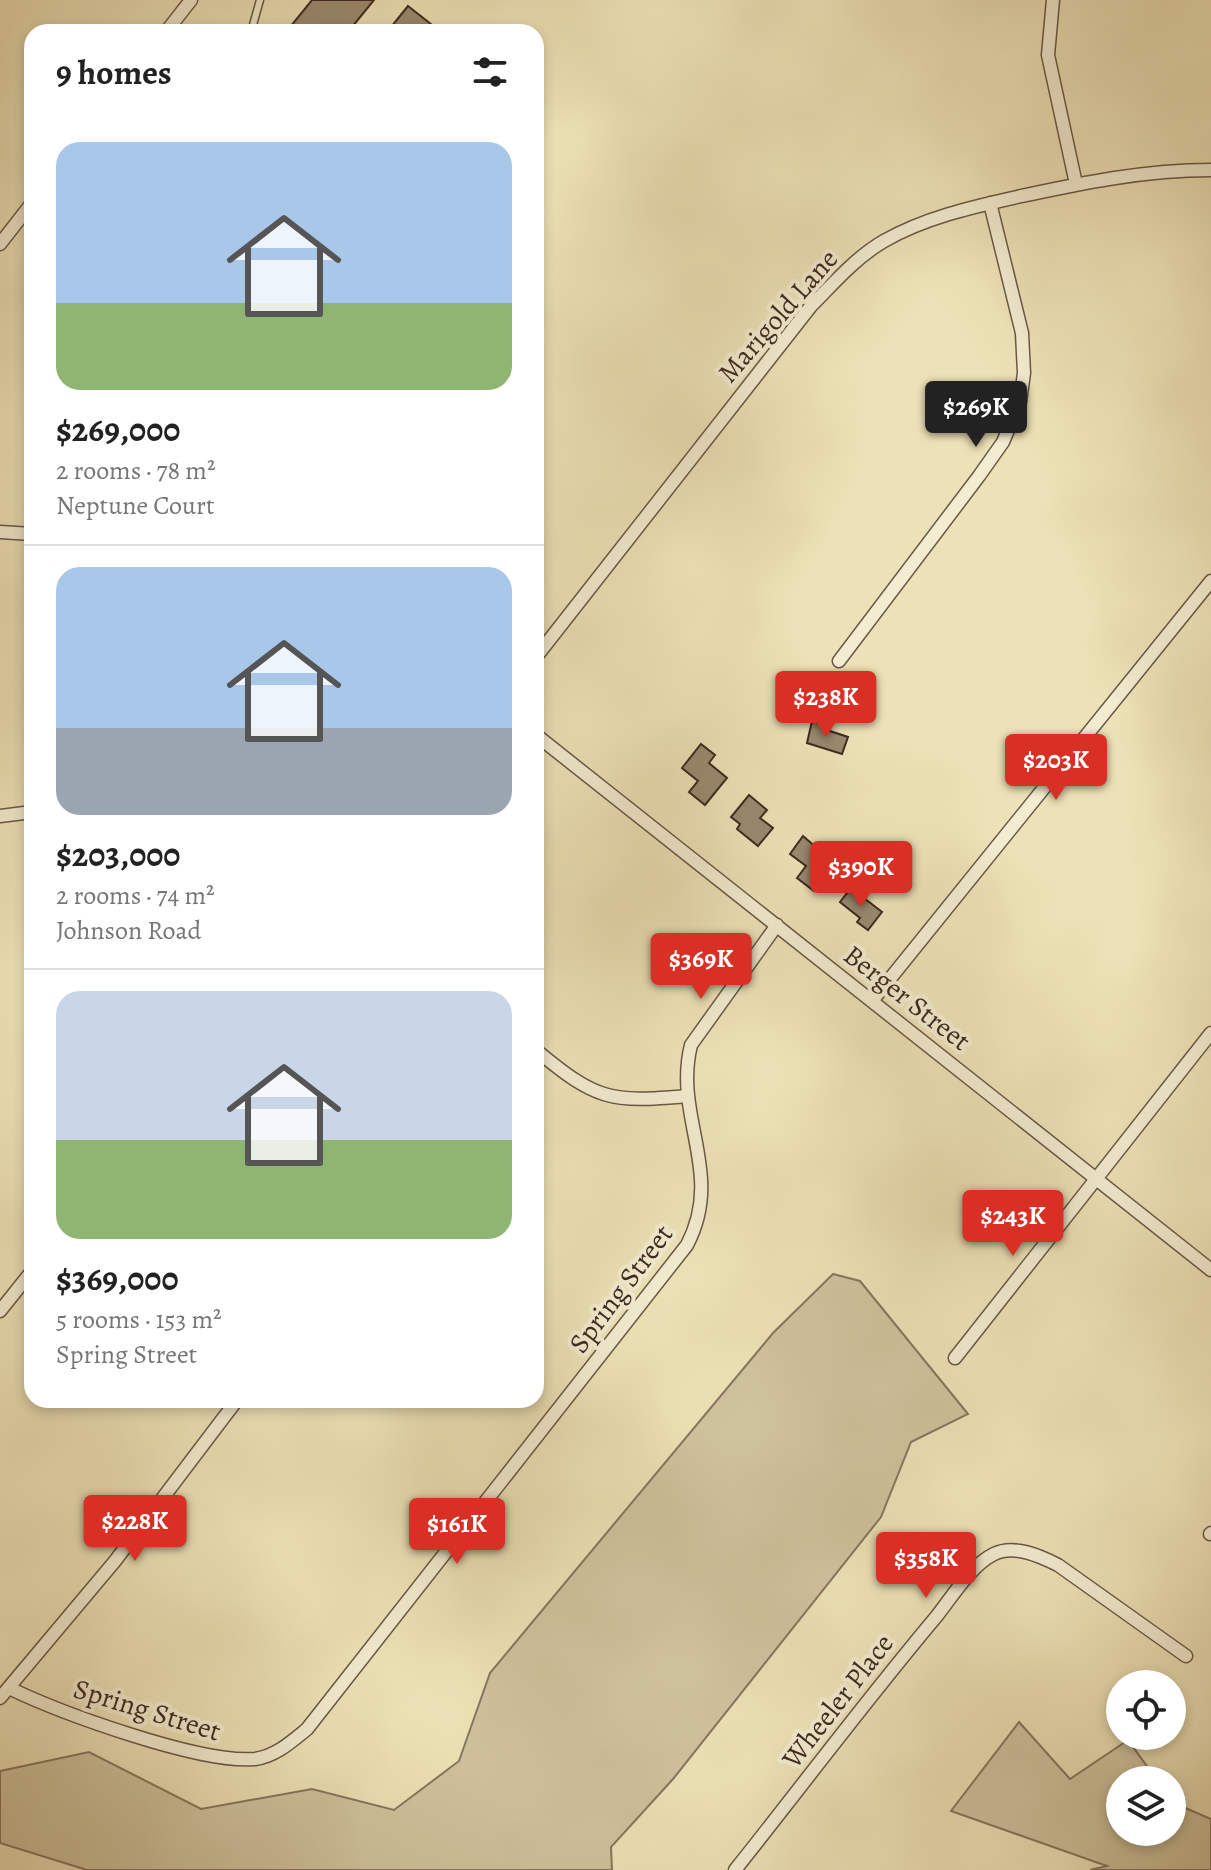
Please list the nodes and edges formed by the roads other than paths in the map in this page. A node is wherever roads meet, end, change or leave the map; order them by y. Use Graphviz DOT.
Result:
graph roads {
  1 [pos="191,0"];
  2 [pos="260,0"];
  3 [pos="1053,0"];
  4 [pos="172,24"];
  5 [pos="253,24"];
  6 [pos="1211,170"];
  7 [pos="1076,184"];
  8 [pos="990,203"];
  9 [pos="24,213"];
  10 [pos="0,244"];
  11 [pos="0,532"];
  12 [pos="24,534"];
  13 [pos="1211,581"];
  14 [pos="544,647"];
  15 [pos="839,661"];
  16 [pos="544,741"];
  17 [pos="24,813"];
  18 [pos="0,816"];
  19 [pos="777,925"];
  20 [pos="872,1001"];
  21 [pos="1211,1033"];
  22 [pos="544,1057"];
  23 [pos="687,1096"];
  24 [pos="1098,1180"];
  25 [pos="1211,1270"];
  26 [pos="24,1281"];
  27 [pos="0,1311"];
  28 [pos="955,1358"];
  29 [pos="231,1408"];
  30 [pos="1186,1656"];
  31 [pos="4,1693"];
  32 [pos="735,1870"];
  1 -- 4 [label="street"];
  2 -- 5 [label="lane"];
  3 -- 7 [label="street"];
  6 -- 7 [label="street, Marigold Lane"];
  7 -- 8 [label="street, Marigold Lane"];
  8 -- 14 [label="street, Marigold Lane"];
  8 -- 15 [label="street"];
  9 -- 10 [label="street"];
  11 -- 12 [label="street"];
  13 -- 20 [label="street"];
  16 -- 19 [label="street, Berger Street"];
  17 -- 18 [label="street"];
  19 -- 20 [label="street, Berger Street"];
  19 -- 23 [label="street, Spring Street"];
  20 -- 24 [label="street, Berger Street"];
  21 -- 24 [label="street"];
  22 -- 23 [label="street"];
  23 -- 31 [label="street, Spring Street"];
  24 -- 25 [label="street, Berger Street"];
  24 -- 28 [label="street"];
  26 -- 27 [label="street"];
  29 -- 31 [label="street"];
  30 -- 32 [label="street, Wheeler Place"];
}
